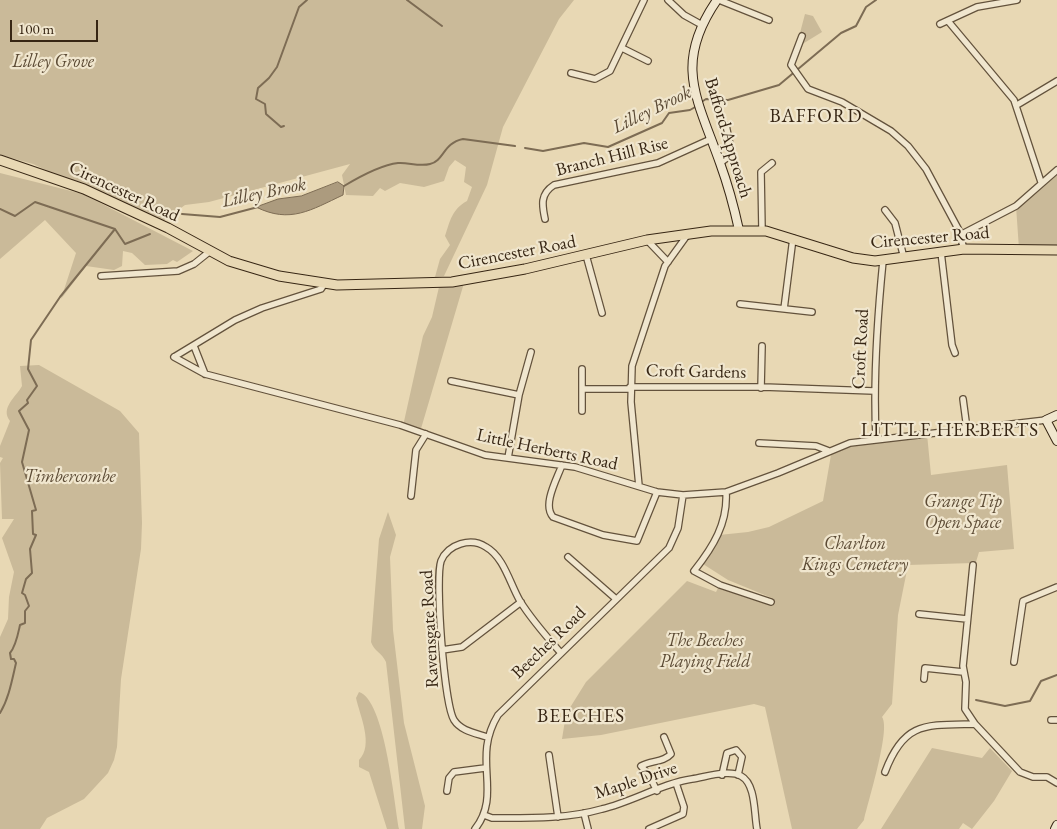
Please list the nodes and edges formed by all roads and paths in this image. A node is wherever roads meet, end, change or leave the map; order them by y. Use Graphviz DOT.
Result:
graph roads {
  1 [pos="644,0"];
  2 [pos="668,0"];
  3 [pos="718,0"];
  4 [pos="1017,0"];
  5 [pos="769,20"];
  6 [pos="948,21"];
  7 [pos="940,24"];
  8 [pos="702,25"];
  9 [pos="802,36"];
  10 [pos="622,48"];
  11 [pos="648,61"];
  12 [pos="571,73"];
  13 [pos="1057,81"];
  14 [pos="1017,105"];
  15 [pos="726,126"];
  16 [pos="711,139"];
  17 [pos="0,160"];
  18 [pos="720,163"];
  19 [pos="772,163"];
  20 [pos="1057,170"];
  21 [pos="1041,182"];
  22 [pos="885,210"];
  23 [pos="545,219"];
  24 [pos="739,230"];
  25 [pos="762,230"];
  26 [pos="688,233"];
  27 [pos="962,236"];
  28 [pos="793,238"];
  29 [pos="647,240"];
  30 [pos="964,248"];
  31 [pos="1057,250"];
  32 [pos="209,252"];
  33 [pos="941,252"];
  34 [pos="586,255"];
  35 [pos="904,258"];
  36 [pos="882,261"];
  37 [pos="668,262"];
  38 [pos="101,276"];
  39 [pos="325,283"];
  40 [pos="740,304"];
  41 [pos="784,309"];
  42 [pos="812,312"];
  43 [pos="602,313"];
  44 [pos="194,346"];
  45 [pos="762,346"];
  46 [pos="531,352"];
  47 [pos="955,353"];
  48 [pos="582,369"];
  49 [pos="205,374"];
  50 [pos="451,381"];
  51 [pos="630,388"];
  52 [pos="761,388"];
  53 [pos="582,389"];
  54 [pos="874,391"];
  55 [pos="519,395"];
  56 [pos="963,399"];
  57 [pos="582,411"];
  58 [pos="1057,415"];
  59 [pos="1046,420"];
  60 [pos="967,429"];
  61 [pos="426,434"];
  62 [pos="876,438"];
  63 [pos="1057,441"];
  64 [pos="759,443"];
  65 [pos="829,451"];
  66 [pos="508,458"];
  67 [pos="562,465"];
  68 [pos="639,486"];
  69 [pos="657,492"];
  70 [pos="726,492"];
  71 [pos="683,495"];
  72 [pos="411,496"];
  73 [pos="568,557"];
  74 [pos="973,565"];
  75 [pos="1057,587"];
  76 [pos="616,599"];
  77 [pos="520,602"];
  78 [pos="771,602"];
  79 [pos="919,614"];
  80 [pos="967,619"];
  81 [pos="442,650"];
  82 [pos="560,652"];
  83 [pos="1014,662"];
  84 [pos="963,672"];
  85 [pos="924,679"];
  86 [pos="975,724"];
  87 [pos="487,737"];
  88 [pos="664,737"];
  89 [pos="549,756"];
  90 [pos="485,768"];
  91 [pos="885,772"];
  92 [pos="722,774"];
  93 [pos="1023,774"];
  94 [pos="738,775"];
  95 [pos="1020,781"];
  96 [pos="676,783"];
  97 [pos="1057,783"];
  98 [pos="447,791"];
  99 [pos="657,791"];
  100 [pos="584,813"];
  101 [pos="484,815"];
  102 [pos="558,817"];
  103 [pos="1057,825"];
  104 [pos="475,829"];
  105 [pos="588,829"];
  106 [pos="649,829"];
  107 [pos="757,829"];
  108 [pos="1055,829"];
  1 -- 10 [label="street"];
  2 -- 8 [label="street"];
  3 -- 5 [label="street"];
  3 -- 8 [label="street, Bafford Approach"];
  4 -- 6 [label="street"];
  6 -- 7 [label="street"];
  6 -- 14 [label="street"];
  8 -- 16 [label="street, Bafford Approach"];
  9 -- 27 [label="street"];
  10 -- 11 [label="street"];
  10 -- 12 [label="street"];
  13 -- 14 [label="street"];
  14 -- 21 [label="street"];
  15 -- 18 [label="street"];
  16 -- 18 [label="street, Bafford Approach"];
  16 -- 23 [label="street, Branch Hill Rise"];
  17 -- 32 [label="main road, Cirencester Road"];
  18 -- 24 [label="street, Bafford Approach"];
  19 -- 25 [label="street"];
  20 -- 21 [label="street"];
  21 -- 27 [label="street"];
  22 -- 35 [label="street"];
  24 -- 25 [label="main road, Cirencester Road"];
  24 -- 26 [label="main road, Cirencester Road"];
  25 -- 28 [label="main road, Cirencester Road"];
  26 -- 29 [label="main road, Cirencester Road"];
  26 -- 37 [label="street"];
  27 -- 30 [label="street"];
  28 -- 36 [label="main road, Cirencester Road"];
  28 -- 41 [label="street"];
  29 -- 34 [label="main road, Cirencester Road"];
  29 -- 37 [label="street"];
  30 -- 31 [label="main road, Cirencester Road"];
  30 -- 33 [label="main road, Cirencester Road"];
  32 -- 38 [label="street"];
  32 -- 39 [label="main road, Cirencester Road"];
  33 -- 35 [label="main road, Cirencester Road"];
  33 -- 47 [label="street"];
  34 -- 39 [label="main road, Cirencester Road"];
  34 -- 43 [label="street"];
  35 -- 36 [label="main road, Cirencester Road"];
  36 -- 54 [label="street, Croft Road"];
  37 -- 51 [label="street"];
  39 -- 44 [label="street"];
  40 -- 41 [label="street"];
  41 -- 42 [label="street"];
  44 -- 49 [label="street"];
  44 -- 49 [label="street, Little Herberts Road"];
  45 -- 52 [label="street"];
  46 -- 55 [label="street"];
  48 -- 53 [label="street"];
  49 -- 61 [label="street, Little Herberts Road"];
  50 -- 55 [label="street"];
  51 -- 52 [label="street, Croft Gardens"];
  51 -- 53 [label="street, Croft Gardens"];
  51 -- 68 [label="street"];
  52 -- 54 [label="street, Croft Gardens"];
  53 -- 57 [label="street"];
  54 -- 62 [label="street, Croft Road"];
  55 -- 66 [label="street"];
  56 -- 60 [label="street"];
  58 -- 59 [label="street"];
  59 -- 60 [label="street, Little Herberts Road"];
  59 -- 63 [label="street"];
  60 -- 62 [label="street, Little Herberts Road"];
  61 -- 66 [label="street, Little Herberts Road"];
  61 -- 72 [label="street"];
  62 -- 65 [label="street, Little Herberts Road"];
  64 -- 65 [label="street"];
  65 -- 70 [label="street, Little Herberts Road"];
  66 -- 67 [label="street, Little Herberts Road"];
  67 -- 68 [label="street, Little Herberts Road"];
  67 -- 69 [label="street"];
  68 -- 69 [label="street, Little Herberts Road"];
  69 -- 71 [label="street, Little Herberts Road"];
  70 -- 71 [label="street, Little Herberts Road"];
  70 -- 78 [label="street"];
  71 -- 76 [label="street, Beeches Road"];
  73 -- 76 [label="street"];
  74 -- 80 [label="street"];
  75 -- 83 [label="street"];
  76 -- 82 [label="street, Beeches Road"];
  77 -- 81 [label="street"];
  77 -- 81 [label="street, Ravensgate Road"];
  77 -- 82 [label="street, Ravensgate Road"];
  79 -- 80 [label="street"];
  80 -- 84 [label="street"];
  81 -- 87 [label="street, Ravensgate Road"];
  82 -- 87 [label="street, Beeches Road"];
  84 -- 85 [label="street"];
  84 -- 86 [label="street"];
  86 -- 91 [label="street"];
  86 -- 93 [label="street"];
  87 -- 90 [label="street, Beeches Road"];
  88 -- 99 [label="street"];
  89 -- 102 [label="street"];
  90 -- 98 [label="street"];
  90 -- 101 [label="street, Beeches Road"];
  92 -- 94 [label="street, Maple Drive"];
  92 -- 94 [label="street"];
  92 -- 96 [label="street, Maple Drive"];
  93 -- 95 [label="street"];
  93 -- 97 [label="street"];
  94 -- 107 [label="street"];
  96 -- 99 [label="street, Maple Drive"];
  96 -- 106 [label="street"];
  99 -- 100 [label="street, Maple Drive"];
  100 -- 102 [label="street, Maple Drive"];
  100 -- 105 [label="street"];
  101 -- 102 [label="street, Maple Drive"];
  101 -- 104 [label="street, Beeches Road"];
  103 -- 108 [label="street"];
}
